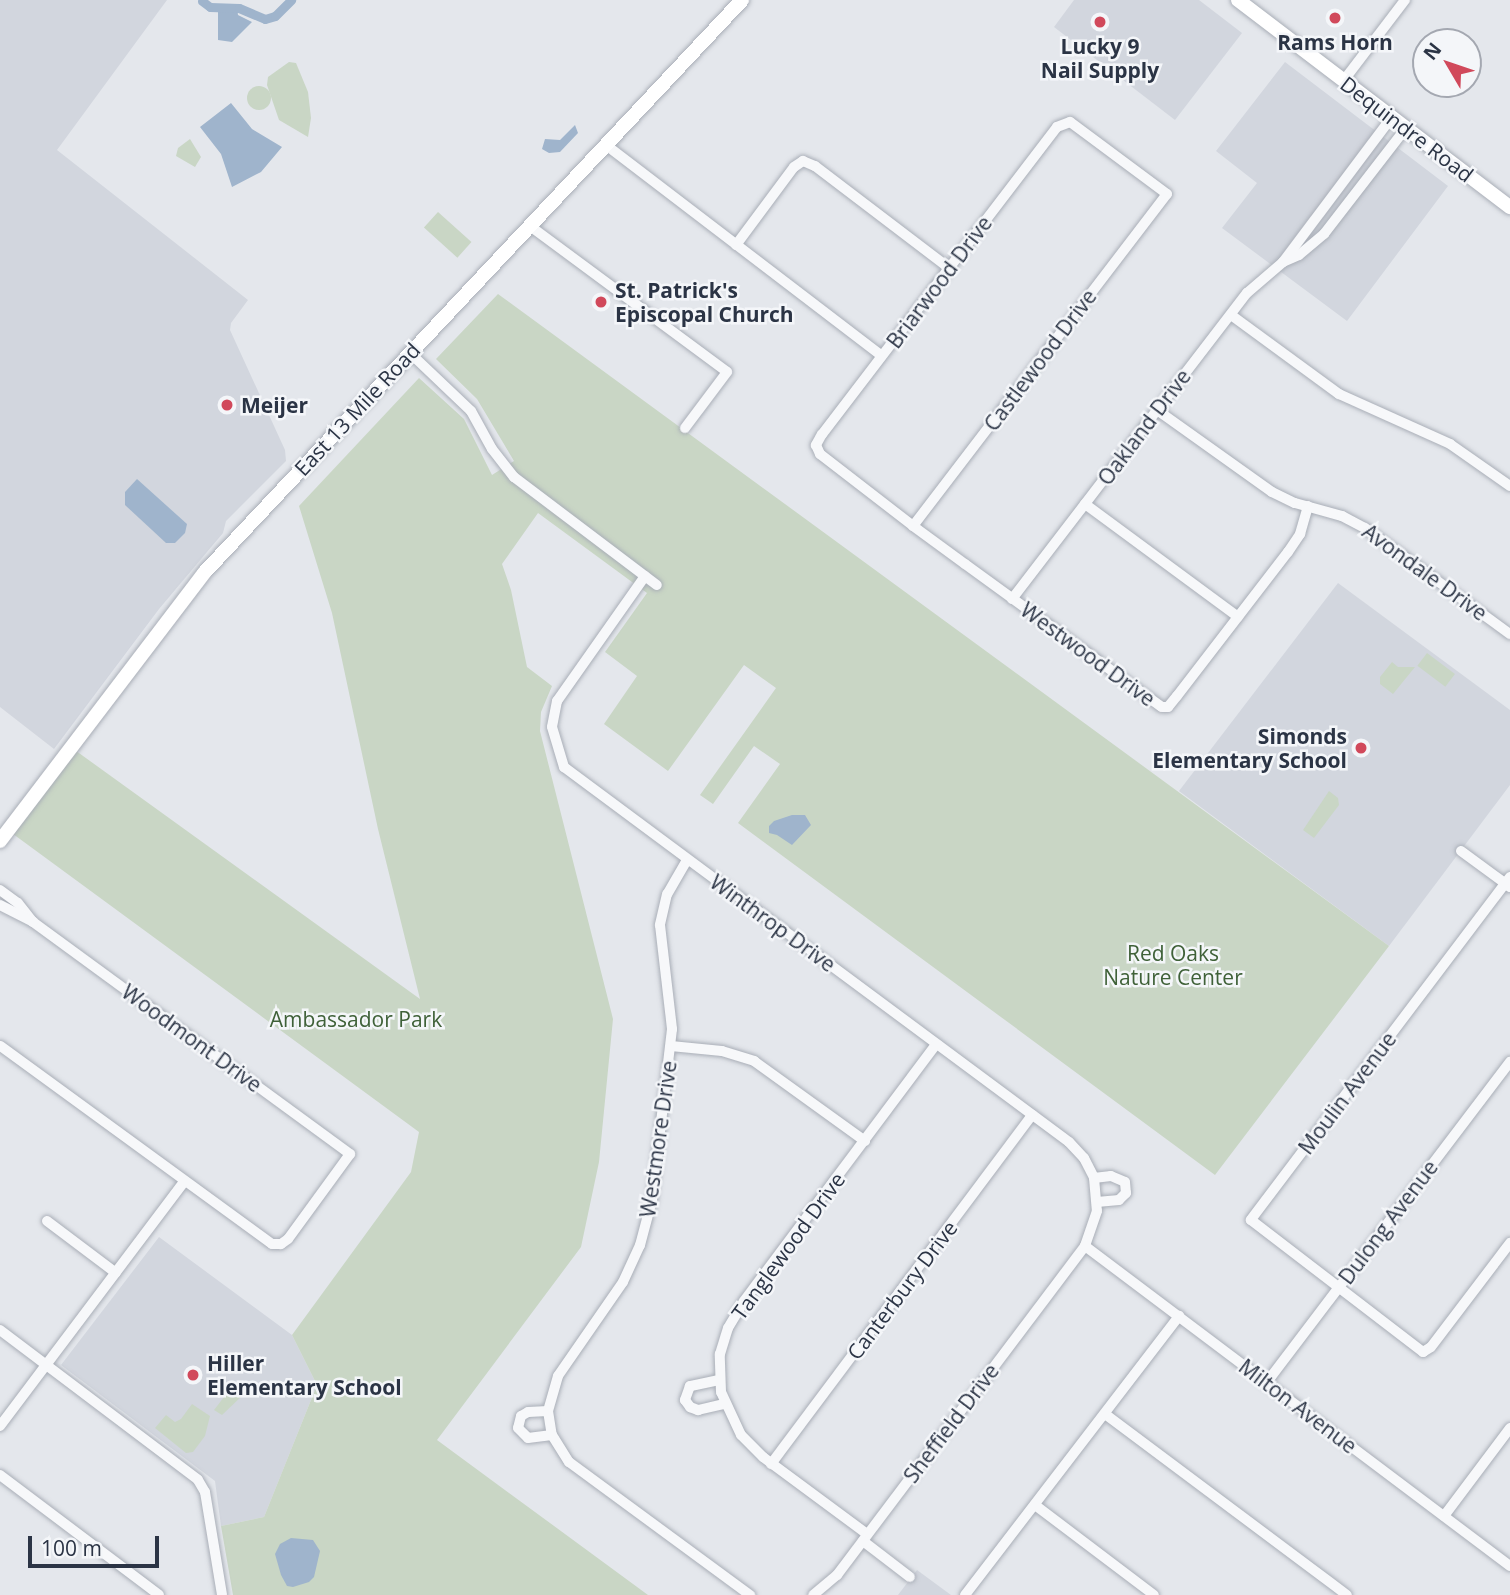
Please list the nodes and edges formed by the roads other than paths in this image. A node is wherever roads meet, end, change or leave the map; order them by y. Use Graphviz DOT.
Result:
graph roads {
  1 [pos="742,0"];
  2 [pos="1238,0"];
  3 [pos="1405,0"];
  4 [pos="1344,80"];
  5 [pos="1392,117"];
  6 [pos="1066,122"];
  7 [pos="1406,128"];
  8 [pos="606,145"];
  9 [pos="1325,205"];
  10 [pos="1510,207"];
  11 [pos="1339,216"];
  12 [pos="530,226"];
  13 [pos="736,245"];
  14 [pos="1283,262"];
  15 [pos="949,268"];
  16 [pos="1231,314"];
  17 [pos="410,353"];
  18 [pos="882,356"];
  19 [pos="1157,410"];
  20 [pos="685,428"];
  21 [pos="817,446"];
  22 [pos="1510,486"];
  23 [pos="1085,505"];
  24 [pos="1308,506"];
  25 [pos="913,526"];
  26 [pos="645,576"];
  27 [pos="657,585"];
  28 [pos="1012,599"];
  29 [pos="1238,617"];
  30 [pos="1510,634"];
  31 [pos="0,841"];
  32 [pos="1461,851"];
  33 [pos="687,860"];
  34 [pos="1508,883"];
  35 [pos="0,890"];
  36 [pos="0,905"];
  37 [pos="33,922"];
  38 [pos="936,1044"];
  39 [pos="0,1046"];
  40 [pos="671,1046"];
  41 [pos="1510,1062"];
  42 [pos="1032,1115"];
  43 [pos="866,1140"];
  44 [pos="1094,1178"];
  45 [pos="184,1182"];
  46 [pos="1097,1202"];
  47 [pos="47,1221"];
  48 [pos="1510,1243"];
  49 [pos="1085,1246"];
  50 [pos="116,1273"];
  51 [pos="1338,1289"];
  52 [pos="1179,1316"];
  53 [pos="0,1330"];
  54 [pos="47,1365"];
  55 [pos="719,1380"];
  56 [pos="1267,1382"];
  57 [pos="724,1404"];
  58 [pos="548,1411"];
  59 [pos="1105,1414"];
  60 [pos="0,1426"];
  61 [pos="1510,1428"];
  62 [pos="552,1435"];
  63 [pos="771,1464"];
  64 [pos="0,1475"];
  65 [pos="1035,1505"];
  66 [pos="1444,1516"];
  67 [pos="865,1538"];
  68 [pos="1510,1566"];
  69 [pos="910,1577"];
  70 [pos="743,1593"];
  71 [pos="159,1595"];
  72 [pos="222,1595"];
  73 [pos="813,1595"];
  74 [pos="965,1595"];
  75 [pos="1154,1595"];
  76 [pos="1347,1595"];
  1 -- 8 [label="main road, East 13 Mile Road"];
  2 -- 4 [label="main road, Dequindre Road"];
  3 -- 4 [label="street"];
  4 -- 5 [label="main road, Dequindre Road"];
  5 -- 7 [label="main road, Dequindre Road"];
  5 -- 9 [label="street, Oakland Drive"];
  6 -- 15 [label="street, Briarwood Drive"];
  6 -- 25 [label="street, Castlewood Drive"];
  7 -- 10 [label="main road, Dequindre Road"];
  7 -- 11 [label="street, Oakland Drive"];
  8 -- 12 [label="main road, East 13 Mile Road"];
  8 -- 13 [label="street"];
  9 -- 11 [label="street"];
  9 -- 14 [label="street, Oakland Drive"];
  11 -- 14 [label="street, Oakland Drive"];
  12 -- 17 [label="main road, East 13 Mile Road"];
  12 -- 20 [label="street"];
  13 -- 15 [label="street"];
  13 -- 18 [label="street"];
  14 -- 16 [label="street, Oakland Drive"];
  15 -- 18 [label="street, Briarwood Drive"];
  16 -- 19 [label="street, Oakland Drive"];
  16 -- 22 [label="street"];
  17 -- 26 [label="street"];
  17 -- 31 [label="main road, East 13 Mile Road"];
  18 -- 21 [label="street, Briarwood Drive"];
  19 -- 23 [label="street, Oakland Drive"];
  19 -- 24 [label="street, Avondale Drive"];
  21 -- 25 [label="street, Westwood Drive"];
  23 -- 28 [label="street, Oakland Drive"];
  23 -- 29 [label="street"];
  24 -- 29 [label="street, Westwood Drive"];
  24 -- 30 [label="street, Avondale Drive"];
  25 -- 28 [label="street, Westwood Drive"];
  26 -- 27 [label="street"];
  26 -- 33 [label="street, Winthrop Drive"];
  28 -- 29 [label="street, Westwood Drive"];
  32 -- 34 [label="street"];
  33 -- 38 [label="street, Winthrop Drive"];
  33 -- 40 [label="street, Westmore Drive"];
  34 -- 51 [label="street, Moulin Avenue"];
  35 -- 37 [label="street, Woodmont Drive"];
  36 -- 37 [label="street, Woodmont Drive"];
  37 -- 45 [label="street, Woodmont Drive"];
  38 -- 42 [label="street, Winthrop Drive"];
  38 -- 43 [label="street, Tanglewood Drive"];
  39 -- 45 [label="street"];
  40 -- 43 [label="street"];
  40 -- 58 [label="street, Westmore Drive"];
  41 -- 51 [label="street, Dulong Avenue"];
  42 -- 44 [label="street, Winthrop Drive"];
  42 -- 63 [label="street, Canterbury Drive"];
  43 -- 55 [label="street, Tanglewood Drive"];
  44 -- 46 [label="street, Winthrop Drive"];
  44 -- 46 [label="street"];
  45 -- 50 [label="street"];
  46 -- 49 [label="street, Winthrop Drive"];
  47 -- 50 [label="street"];
  48 -- 51 [label="street"];
  49 -- 52 [label="street, Milton Avenue"];
  49 -- 67 [label="street, Sheffield Drive"];
  50 -- 54 [label="street"];
  51 -- 56 [label="street, Dulong Avenue"];
  52 -- 56 [label="street, Milton Avenue"];
  52 -- 59 [label="street"];
  53 -- 54 [label="street"];
  54 -- 60 [label="street"];
  54 -- 72 [label="street"];
  55 -- 57 [label="street, Tanglewood Drive"];
  55 -- 57 [label="street"];
  56 -- 66 [label="street, Milton Avenue"];
  57 -- 63 [label="street, Tanglewood Drive"];
  58 -- 62 [label="street, Westmore Drive"];
  58 -- 62 [label="street"];
  59 -- 65 [label="street"];
  59 -- 76 [label="street"];
  61 -- 66 [label="street"];
  62 -- 70 [label="street, Westmore Drive"];
  63 -- 67 [label="street, Tanglewood Drive"];
  64 -- 71 [label="street"];
  65 -- 74 [label="street"];
  65 -- 75 [label="street"];
  66 -- 68 [label="street, Milton Avenue"];
  67 -- 69 [label="street, Tanglewood Drive"];
  67 -- 73 [label="street, Sheffield Drive"];
}
